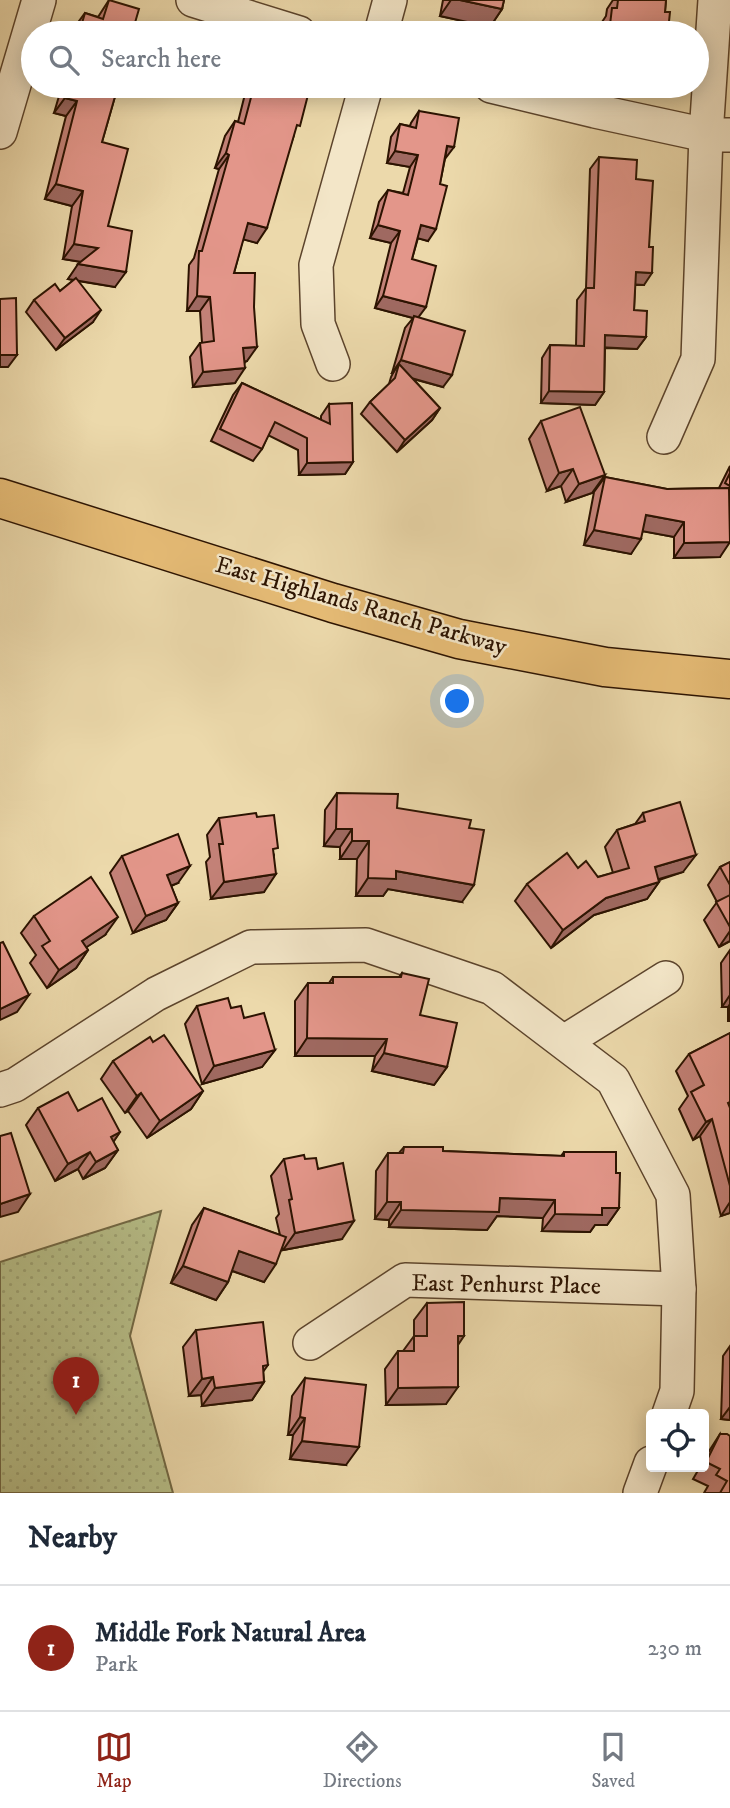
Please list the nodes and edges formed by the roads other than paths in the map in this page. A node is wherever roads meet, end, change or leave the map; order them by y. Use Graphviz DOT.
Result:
graph roads {
  1 [pos="39,0"];
  2 [pos="193,0"];
  3 [pos="390,0"];
  4 [pos="715,0"];
  5 [pos="33,21"];
  6 [pos="260,21"];
  7 [pos="384,21"];
  8 [pos="21,61"];
  9 [pos="363,98"];
  10 [pos="541,98"];
  11 [pos="0,132"];
  12 [pos="718,135"];
  13 [pos="333,364"];
  14 [pos="664,438"];
  15 [pos="0,498"];
  16 [pos="730,679"];
  17 [pos="666,978"];
  18 [pos="564,1042"];
  19 [pos="0,1090"];
  20 [pos="679,1289"];
  21 [pos="310,1343"];
  22 [pos="671,1409"];
  23 [pos="647,1472"];
  24 [pos="640,1493"];
  1 -- 5 [label="street"];
  2 -- 6 [label="street"];
  3 -- 7 [label="street"];
  4 -- 12 [label="street"];
  8 -- 11 [label="street"];
  9 -- 13 [label="street"];
  10 -- 12 [label="street"];
  12 -- 14 [label="street"];
  15 -- 16 [label="main road, East Highlands Ranch Parkway"];
  17 -- 18 [label="street"];
  18 -- 19 [label="street"];
  18 -- 20 [label="street"];
  20 -- 21 [label="street, East Penhurst Place"];
  20 -- 22 [label="street"];
  23 -- 24 [label="street"];
}
